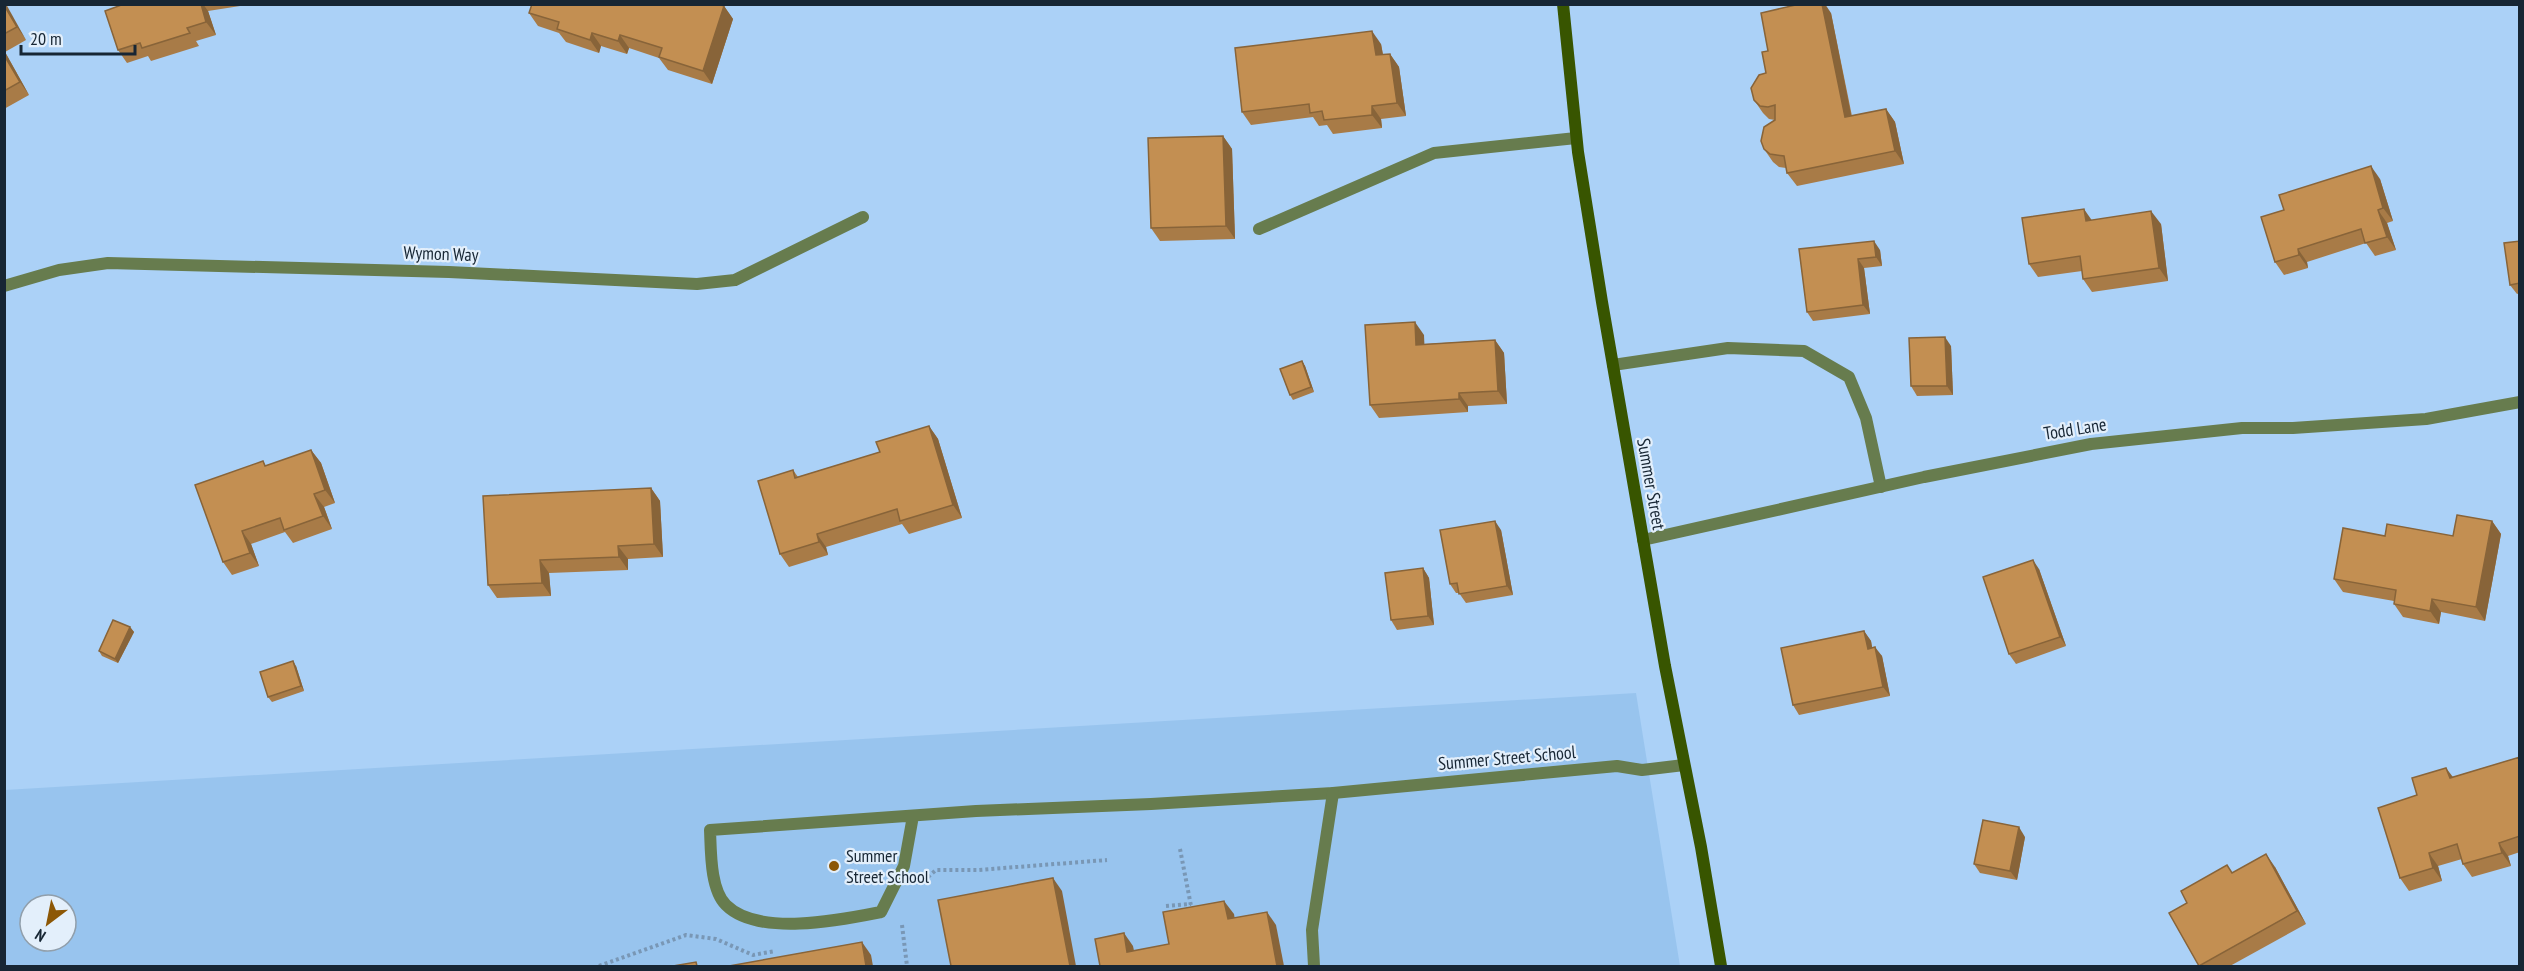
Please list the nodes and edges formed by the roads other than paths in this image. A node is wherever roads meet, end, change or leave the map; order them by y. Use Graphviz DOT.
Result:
graph roads {
  1 [pos="1563,4"];
  2 [pos="1576,138"];
  3 [pos="863,218"];
  4 [pos="1259,229"];
  5 [pos="4,286"];
  6 [pos="1612,366"];
  7 [pos="2520,402"];
  8 [pos="1881,487"];
  9 [pos="1643,540"];
  10 [pos="1684,765"];
  11 [pos="1333,793"];
  12 [pos="913,816"];
  13 [pos="1314,966"];
  14 [pos="1722,966"];
  1 -- 2 [label="main road, Summer Street"];
  2 -- 4 [label="street"];
  2 -- 6 [label="main road, Summer Street"];
  3 -- 5 [label="street, Wymon Way"];
  6 -- 8 [label="street"];
  6 -- 9 [label="main road, Summer Street"];
  7 -- 8 [label="street, Todd Lane"];
  8 -- 9 [label="street, Todd Lane"];
  9 -- 10 [label="main road, Summer Street"];
  10 -- 11 [label="street, Summer Street School"];
  10 -- 14 [label="main road, Summer Street"];
  11 -- 12 [label="street, Summer Street School"];
  11 -- 13 [label="street"];
  12 -- 12 [label="street, Summer Street School"];
}
